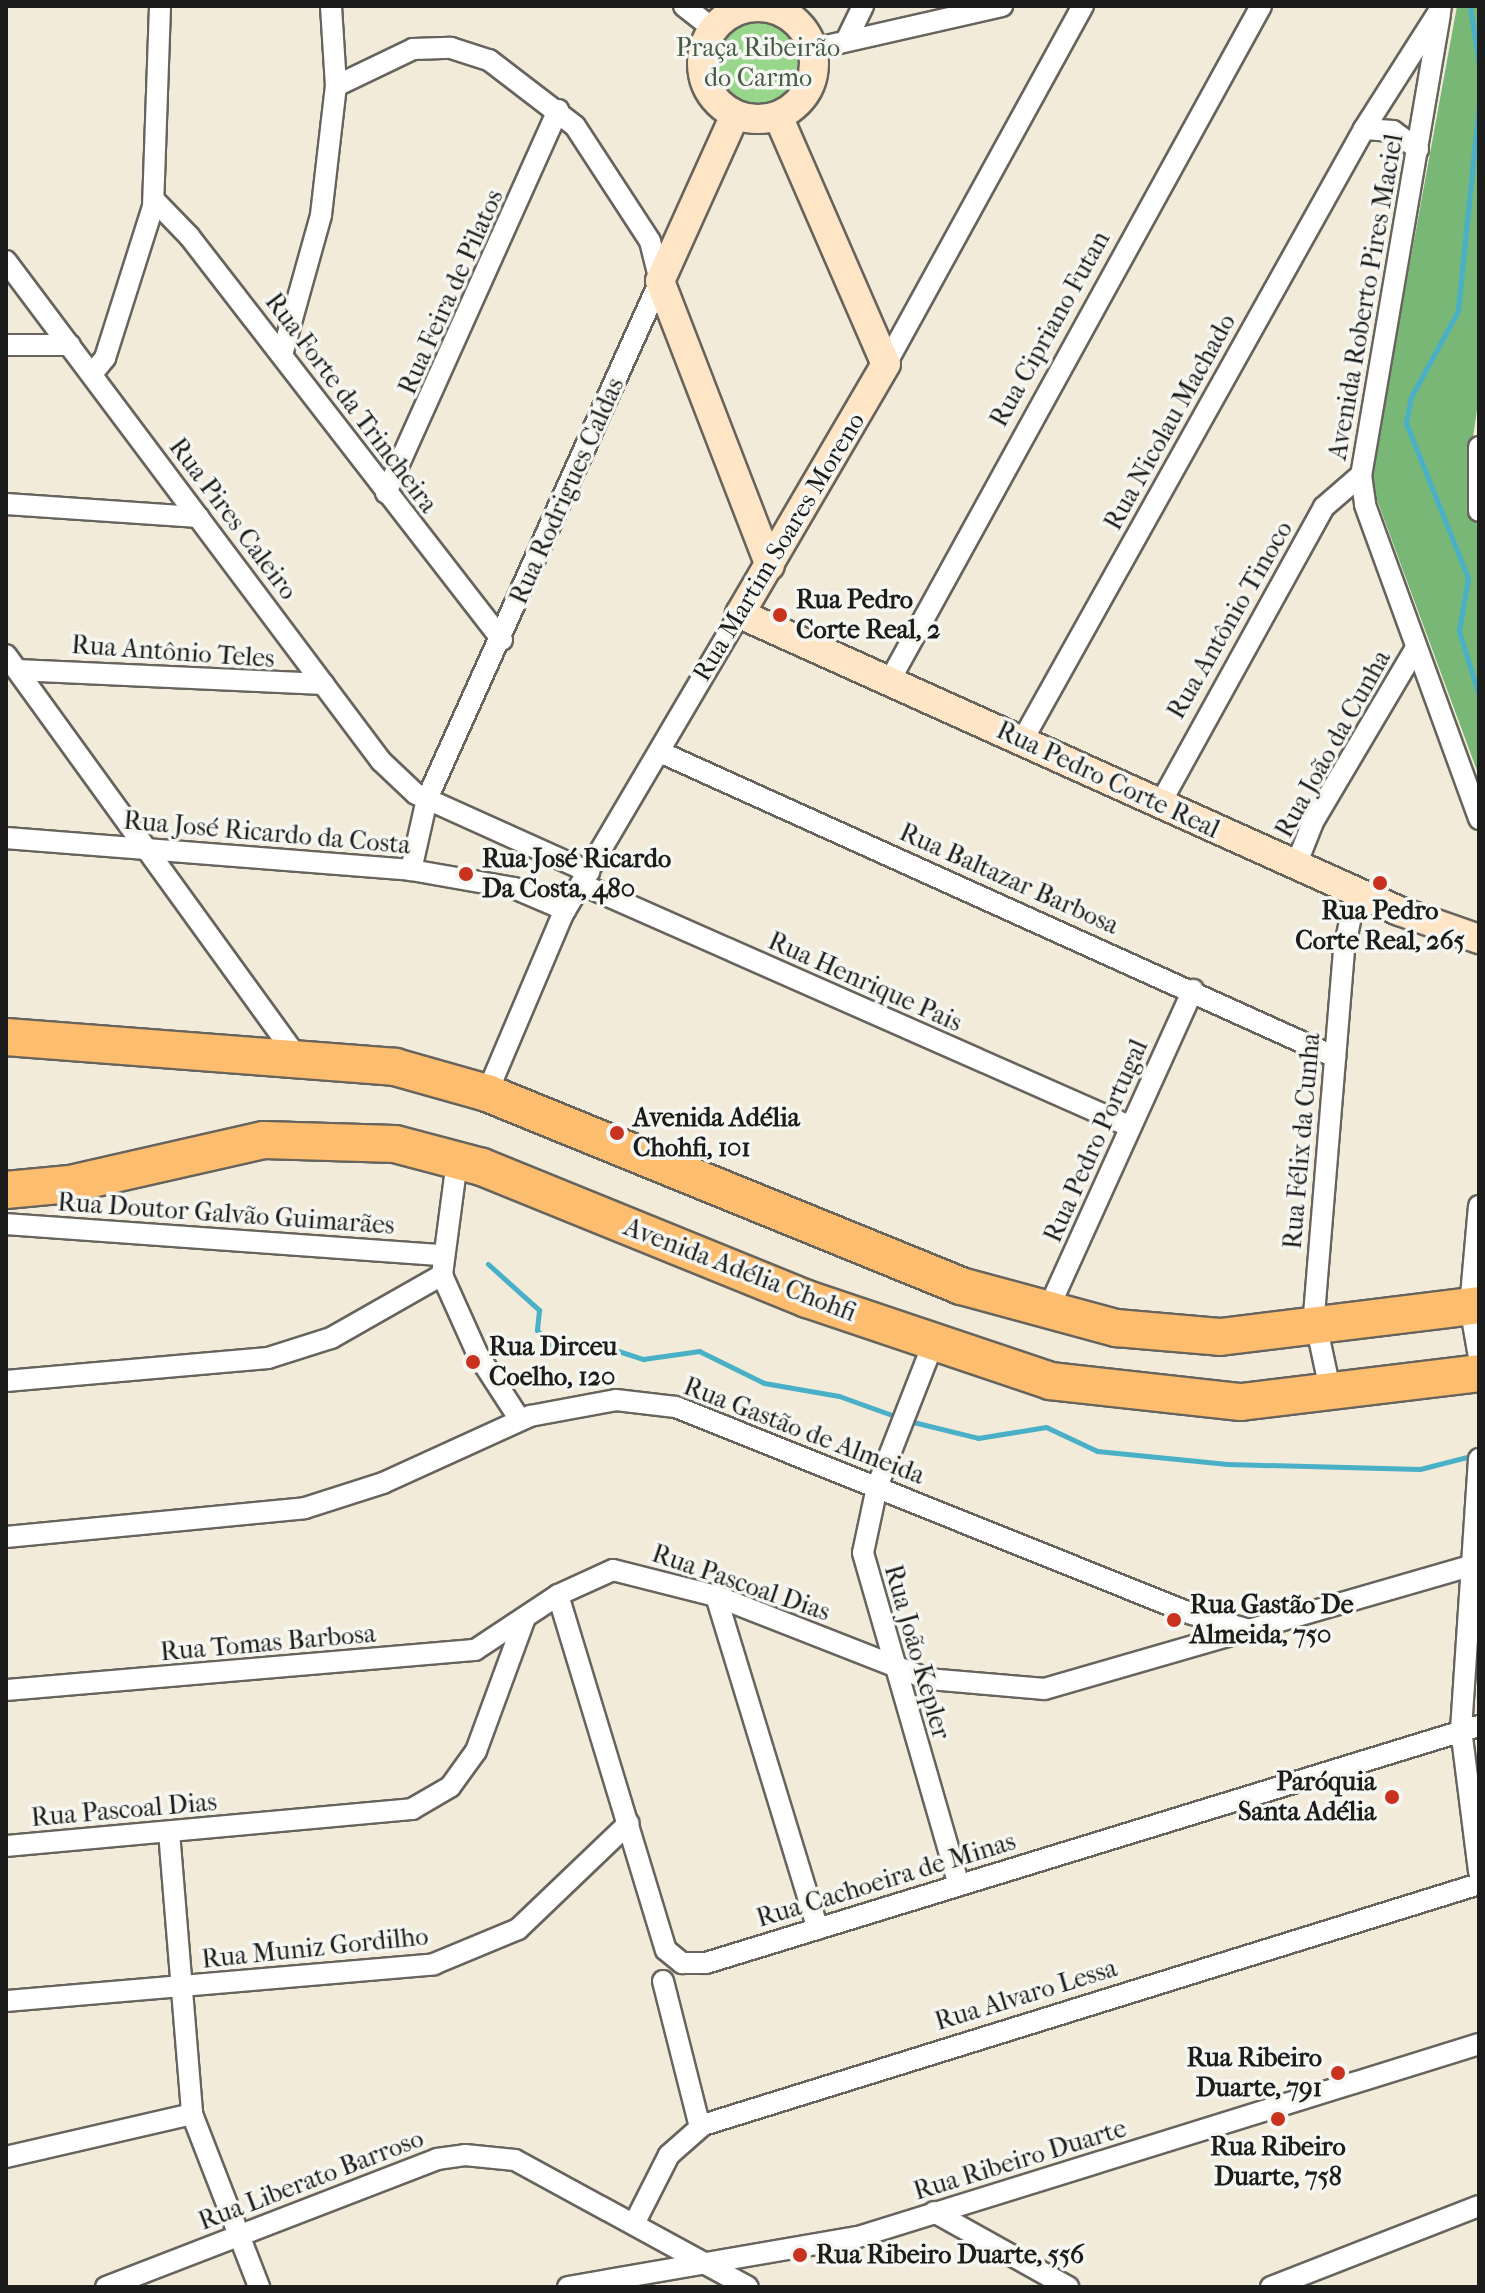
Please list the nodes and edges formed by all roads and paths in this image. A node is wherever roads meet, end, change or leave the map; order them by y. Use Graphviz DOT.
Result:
graph roads {
  1 [pos="160,6"];
  2 [pos="331,6"];
  3 [pos="684,6"];
  4 [pos="863,6"];
  5 [pos="1002,6"];
  6 [pos="1083,6"];
  7 [pos="1261,6"];
  8 [pos="1442,7"];
  9 [pos="734,8"];
  10 [pos="713,29"];
  11 [pos="846,41"];
  12 [pos="813,49"];
  13 [pos="336,86"];
  14 [pos="558,110"];
  15 [pos="735,115"];
  16 [pos="778,116"];
  17 [pos="1364,129"];
  18 [pos="1418,149"];
  19 [pos="154,200"];
  20 [pos="6,261"];
  21 [pos="660,281"];
  22 [pos="6,345"];
  23 [pos="70,345"];
  24 [pos="282,355"];
  25 [pos="886,364"];
  26 [pos="92,374"];
  27 [pos="1479,447"];
  28 [pos="1361,475"];
  29 [pos="386,493"];
  30 [pos="6,504"];
  31 [pos="1479,511"];
  32 [pos="199,517"];
  33 [pos="770,566"];
  34 [pos="740,614"];
  35 [pos="502,640"];
  36 [pos="1416,648"];
  37 [pos="12,662"];
  38 [pos="890,680"];
  39 [pos="324,684"];
  40 [pos="1022,741"];
  41 [pos="660,752"];
  42 [pos="427,799"];
  43 [pos="1160,804"];
  44 [pos="1479,819"];
  45 [pos="6,838"];
  46 [pos="150,850"];
  47 [pos="1296,865"];
  48 [pos="411,870"];
  49 [pos="585,878"];
  50 [pos="1356,892"];
  51 [pos="565,910"];
  52 [pos="1479,939"];
  53 [pos="1193,990"];
  54 [pos="6,1037"];
  55 [pos="1335,1057"];
  56 [pos="298,1059"];
  57 [pos="487,1093"];
  58 [pos="1129,1126"];
  59 [pos="457,1161"];
  60 [pos="6,1190"];
  61 [pos="1479,1206"];
  62 [pos="6,1224"];
  63 [pos="443,1265"];
  64 [pos="1046,1314"];
  65 [pos="1315,1329"];
  66 [pos="1477,1336"];
  67 [pos="933,1344"];
  68 [pos="6,1381"];
  69 [pos="1331,1394"];
  70 [pos="520,1420"];
  71 [pos="1478,1468"];
  72 [pos="877,1487"];
  73 [pos="6,1537"];
  74 [pos="1469,1566"];
  75 [pos="558,1595"];
  76 [pos="716,1596"];
  77 [pos="525,1618"];
  78 [pos="1246,1629"];
  79 [pos="894,1666"];
  80 [pos="6,1690"];
  81 [pos="1470,1728"];
  82 [pos="629,1823"];
  83 [pos="169,1832"];
  84 [pos="6,1846"];
  85 [pos="1479,1872"];
  86 [pos="1479,1884"];
  87 [pos="959,1885"];
  88 [pos="818,1929"];
  89 [pos="663,1981"];
  90 [pos="180,1987"];
  91 [pos="6,2001"];
  92 [pos="1479,2044"];
  93 [pos="192,2114"];
  94 [pos="700,2127"];
  95 [pos="6,2157"];
  96 [pos="1479,2206"];
  97 [pos="934,2212"];
  98 [pos="636,2220"];
  99 [pos="239,2235"];
  100 [pos="712,2263"];
  101 [pos="106,2287"];
  102 [pos="259,2287"];
  103 [pos="568,2287"];
  104 [pos="748,2287"];
  105 [pos="1068,2287"];
  106 [pos="1271,2287"];
  1 -- 19 [label="street"];
  2 -- 13 [label="street"];
  3 -- 10 [label="street"];
  4 -- 11 [label="street"];
  5 -- 11 [label="street"];
  6 -- 25 [label="street, Rua Martim Soares Moreno"];
  7 -- 38 [label="street, Rua Cipriano Futan"];
  8 -- 17 [label="street, Rua Nicolau Machado"];
  8 -- 18 [label="street, Avenida Roberto Pires Maciel"];
  9 -- 10 [label="street"];
  9 -- 12 [label="street"];
  10 -- 15 [label="street"];
  11 -- 12 [label="street"];
  12 -- 16 [label="street"];
  13 -- 14 [label="street"];
  13 -- 24 [label="street"];
  14 -- 21 [label="street"];
  14 -- 29 [label="street, Rua Feira de Pilatos"];
  15 -- 16 [label="street"];
  15 -- 21 [label="street, Rua Rodrigues Caldas"];
  16 -- 25 [label="street"];
  17 -- 18 [label="street"];
  17 -- 40 [label="street, Rua Nicolau Machado"];
  18 -- 28 [label="street, Avenida Roberto Pires Maciel"];
  19 -- 24 [label="street, Rua Forte da Trincheira"];
  19 -- 26 [label="street"];
  20 -- 23 [label="street, Rua Pires Caleiro"];
  21 -- 33 [label="street"];
  21 -- 35 [label="street, Rua Rodrigues Caldas"];
  22 -- 23 [label="street"];
  23 -- 26 [label="street, Rua Pires Caleiro"];
  24 -- 29 [label="street, Rua Forte da Trincheira"];
  25 -- 33 [label="street, Rua Martim Soares Moreno"];
  26 -- 32 [label="street, Rua Pires Caleiro"];
  27 -- 31 [label="street"];
  28 -- 36 [label="street, Avenida Roberto Pires Maciel"];
  28 -- 43 [label="street, Rua Antônio Tinoco"];
  29 -- 35 [label="street, Rua Forte da Trincheira"];
  30 -- 32 [label="street"];
  32 -- 39 [label="street, Rua Pires Caleiro"];
  33 -- 34 [label="street, Rua Martim Soares Moreno"];
  34 -- 38 [label="street, Rua Pedro Corte Real"];
  34 -- 41 [label="street, Rua Martim Soares Moreno"];
  35 -- 42 [label="street, Rua Rodrigues Caldas"];
  36 -- 44 [label="street, Avenida Roberto Pires Maciel"];
  36 -- 47 [label="street, Rua João da Cunha"];
  37 -- 39 [label="street, Rua Antônio Teles"];
  37 -- 46 [label="street"];
  38 -- 40 [label="street, Rua Pedro Corte Real"];
  39 -- 42 [label="street, Rua Pires Caleiro"];
  40 -- 43 [label="street, Rua Pedro Corte Real"];
  41 -- 49 [label="street, Rua Martim Soares Moreno"];
  41 -- 53 [label="street, Rua Baltazar Barbosa"];
  42 -- 48 [label="street, Rua Rodrigues Caldas"];
  42 -- 49 [label="street, Rua Henrique Pais"];
  43 -- 47 [label="street, Rua Pedro Corte Real"];
  45 -- 46 [label="street, Rua José Ricardo da Costa"];
  46 -- 48 [label="street, Rua José Ricardo da Costa"];
  46 -- 56 [label="street"];
  47 -- 50 [label="street, Rua Pedro Corte Real"];
  48 -- 51 [label="street, Rua José Ricardo da Costa"];
  49 -- 51 [label="street, Rua Martim Soares Moreno"];
  49 -- 58 [label="street, Rua Henrique Pais"];
  50 -- 52 [label="street, Rua Pedro Corte Real"];
  50 -- 55 [label="street, Rua Félix da Cunha"];
  51 -- 57 [label="street, Rua Martim Soares Moreno"];
  53 -- 55 [label="street, Rua Baltazar Barbosa"];
  53 -- 58 [label="street, Rua Pedro Portugal"];
  54 -- 56 [label="highway"];
  55 -- 65 [label="street, Rua Félix da Cunha"];
  56 -- 57 [label="highway"];
  57 -- 64 [label="highway"];
  58 -- 64 [label="street, Rua Pedro Portugal"];
  59 -- 60 [label="highway, Avenida Adélia Chohfi"];
  59 -- 63 [label="street"];
  59 -- 67 [label="highway, Avenida Adélia Chohfi"];
  61 -- 66 [label="street"];
  62 -- 63 [label="street, Rua Doutor Galvão Guimarães"];
  63 -- 68 [label="street"];
  63 -- 70 [label="street"];
  64 -- 65 [label="highway"];
  65 -- 66 [label="highway"];
  65 -- 69 [label="street, Rua Félix da Cunha"];
  66 -- 69 [label="highway, Avenida Adélia Chohfi"];
  67 -- 69 [label="highway, Avenida Adélia Chohfi"];
  67 -- 72 [label="street, Rua João Kepler"];
  70 -- 72 [label="street, Rua Gastão de Almeida"];
  70 -- 73 [label="street, Rua Gastão de Almeida"];
  71 -- 74 [label="street"];
  72 -- 78 [label="street, Rua Gastão de Almeida"];
  72 -- 79 [label="street, Rua João Kepler"];
  74 -- 78 [label="street, Rua Pascoal Dias"];
  74 -- 81 [label="street"];
  75 -- 76 [label="street, Rua Pascoal Dias"];
  75 -- 77 [label="street, Rua Pascoal Dias"];
  75 -- 82 [label="street, Rua Cachoeira de Minas"];
  76 -- 79 [label="street, Rua Pascoal Dias"];
  76 -- 88 [label="street"];
  77 -- 80 [label="street, Rua Tomas Barbosa"];
  77 -- 83 [label="street, Rua Pascoal Dias"];
  78 -- 79 [label="street, Rua Pascoal Dias"];
  79 -- 87 [label="street, Rua João Kepler"];
  81 -- 85 [label="street"];
  81 -- 87 [label="street, Rua Cachoeira de Minas"];
  82 -- 88 [label="street, Rua Cachoeira de Minas"];
  82 -- 90 [label="street, Rua Muniz Gordilho"];
  83 -- 84 [label="street, Rua Pascoal Dias"];
  83 -- 90 [label="street"];
  86 -- 94 [label="street, Rua Alvaro Lessa"];
  87 -- 88 [label="street, Rua Cachoeira de Minas"];
  89 -- 94 [label="street"];
  90 -- 91 [label="street, Rua Muniz Gordilho"];
  90 -- 93 [label="street"];
  92 -- 97 [label="street, Rua Ribeiro Duarte"];
  93 -- 95 [label="street"];
  93 -- 99 [label="street"];
  94 -- 98 [label="street, Rua Alvaro Lessa"];
  96 -- 106 [label="street"];
  97 -- 100 [label="street, Rua Ribeiro Duarte"];
  97 -- 105 [label="street"];
  98 -- 99 [label="street, Rua Liberato Barroso"];
  98 -- 100 [label="street, Rua Liberato Barroso"];
  99 -- 101 [label="street, Rua Liberato Barroso"];
  99 -- 102 [label="street"];
  100 -- 103 [label="street, Rua Ribeiro Duarte"];
  100 -- 104 [label="street, Rua Liberato Barroso"];
}
